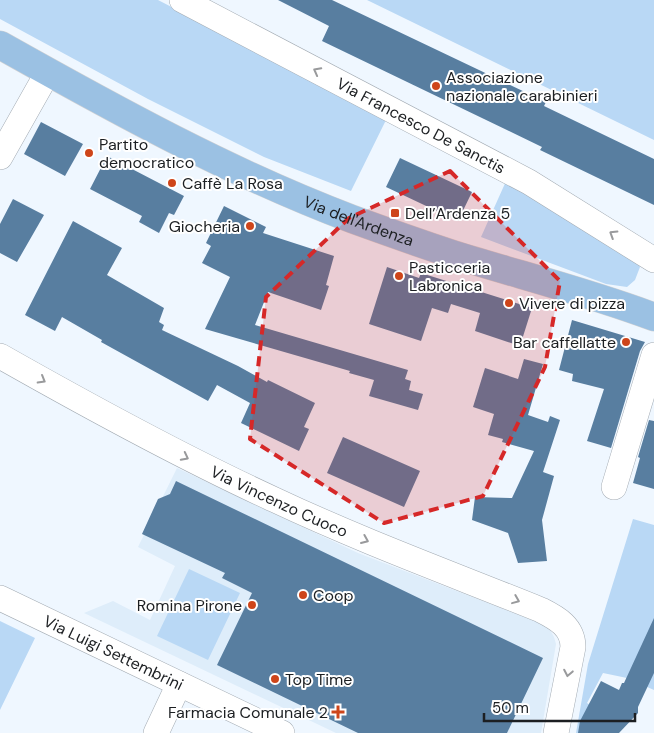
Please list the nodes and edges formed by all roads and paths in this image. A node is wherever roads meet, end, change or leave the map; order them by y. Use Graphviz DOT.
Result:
graph roads {
  1 [pos="182,0"];
  2 [pos="0,45"];
  3 [pos="48,72"];
  4 [pos="0,157"];
  5 [pos="654,260"];
  6 [pos="654,317"];
  7 [pos="654,355"];
  8 [pos="0,356"];
  9 [pos="614,487"];
  10 [pos="0,598"];
  11 [pos="179,684"];
  12 [pos="156,733"];
  13 [pos="282,733"];
  14 [pos="556,733"];
  5 -- 1 [label="street, Via Francesco De Sanctis, one-way"];
  2 -- 3 [label="main road, Via dell'Ardenza"];
  3 -- 4 [label="street"];
  3 -- 6 [label="main road, Via dell'Ardenza"];
  7 -- 9 [label="street"];
  8 -- 14 [label="street, Via Vincenzo Cuoco, one-way"];
  10 -- 11 [label="street, Via Luigi Settembrini"];
  11 -- 12 [label="street"];
  11 -- 13 [label="street, Via Luigi Settembrini"];
}
